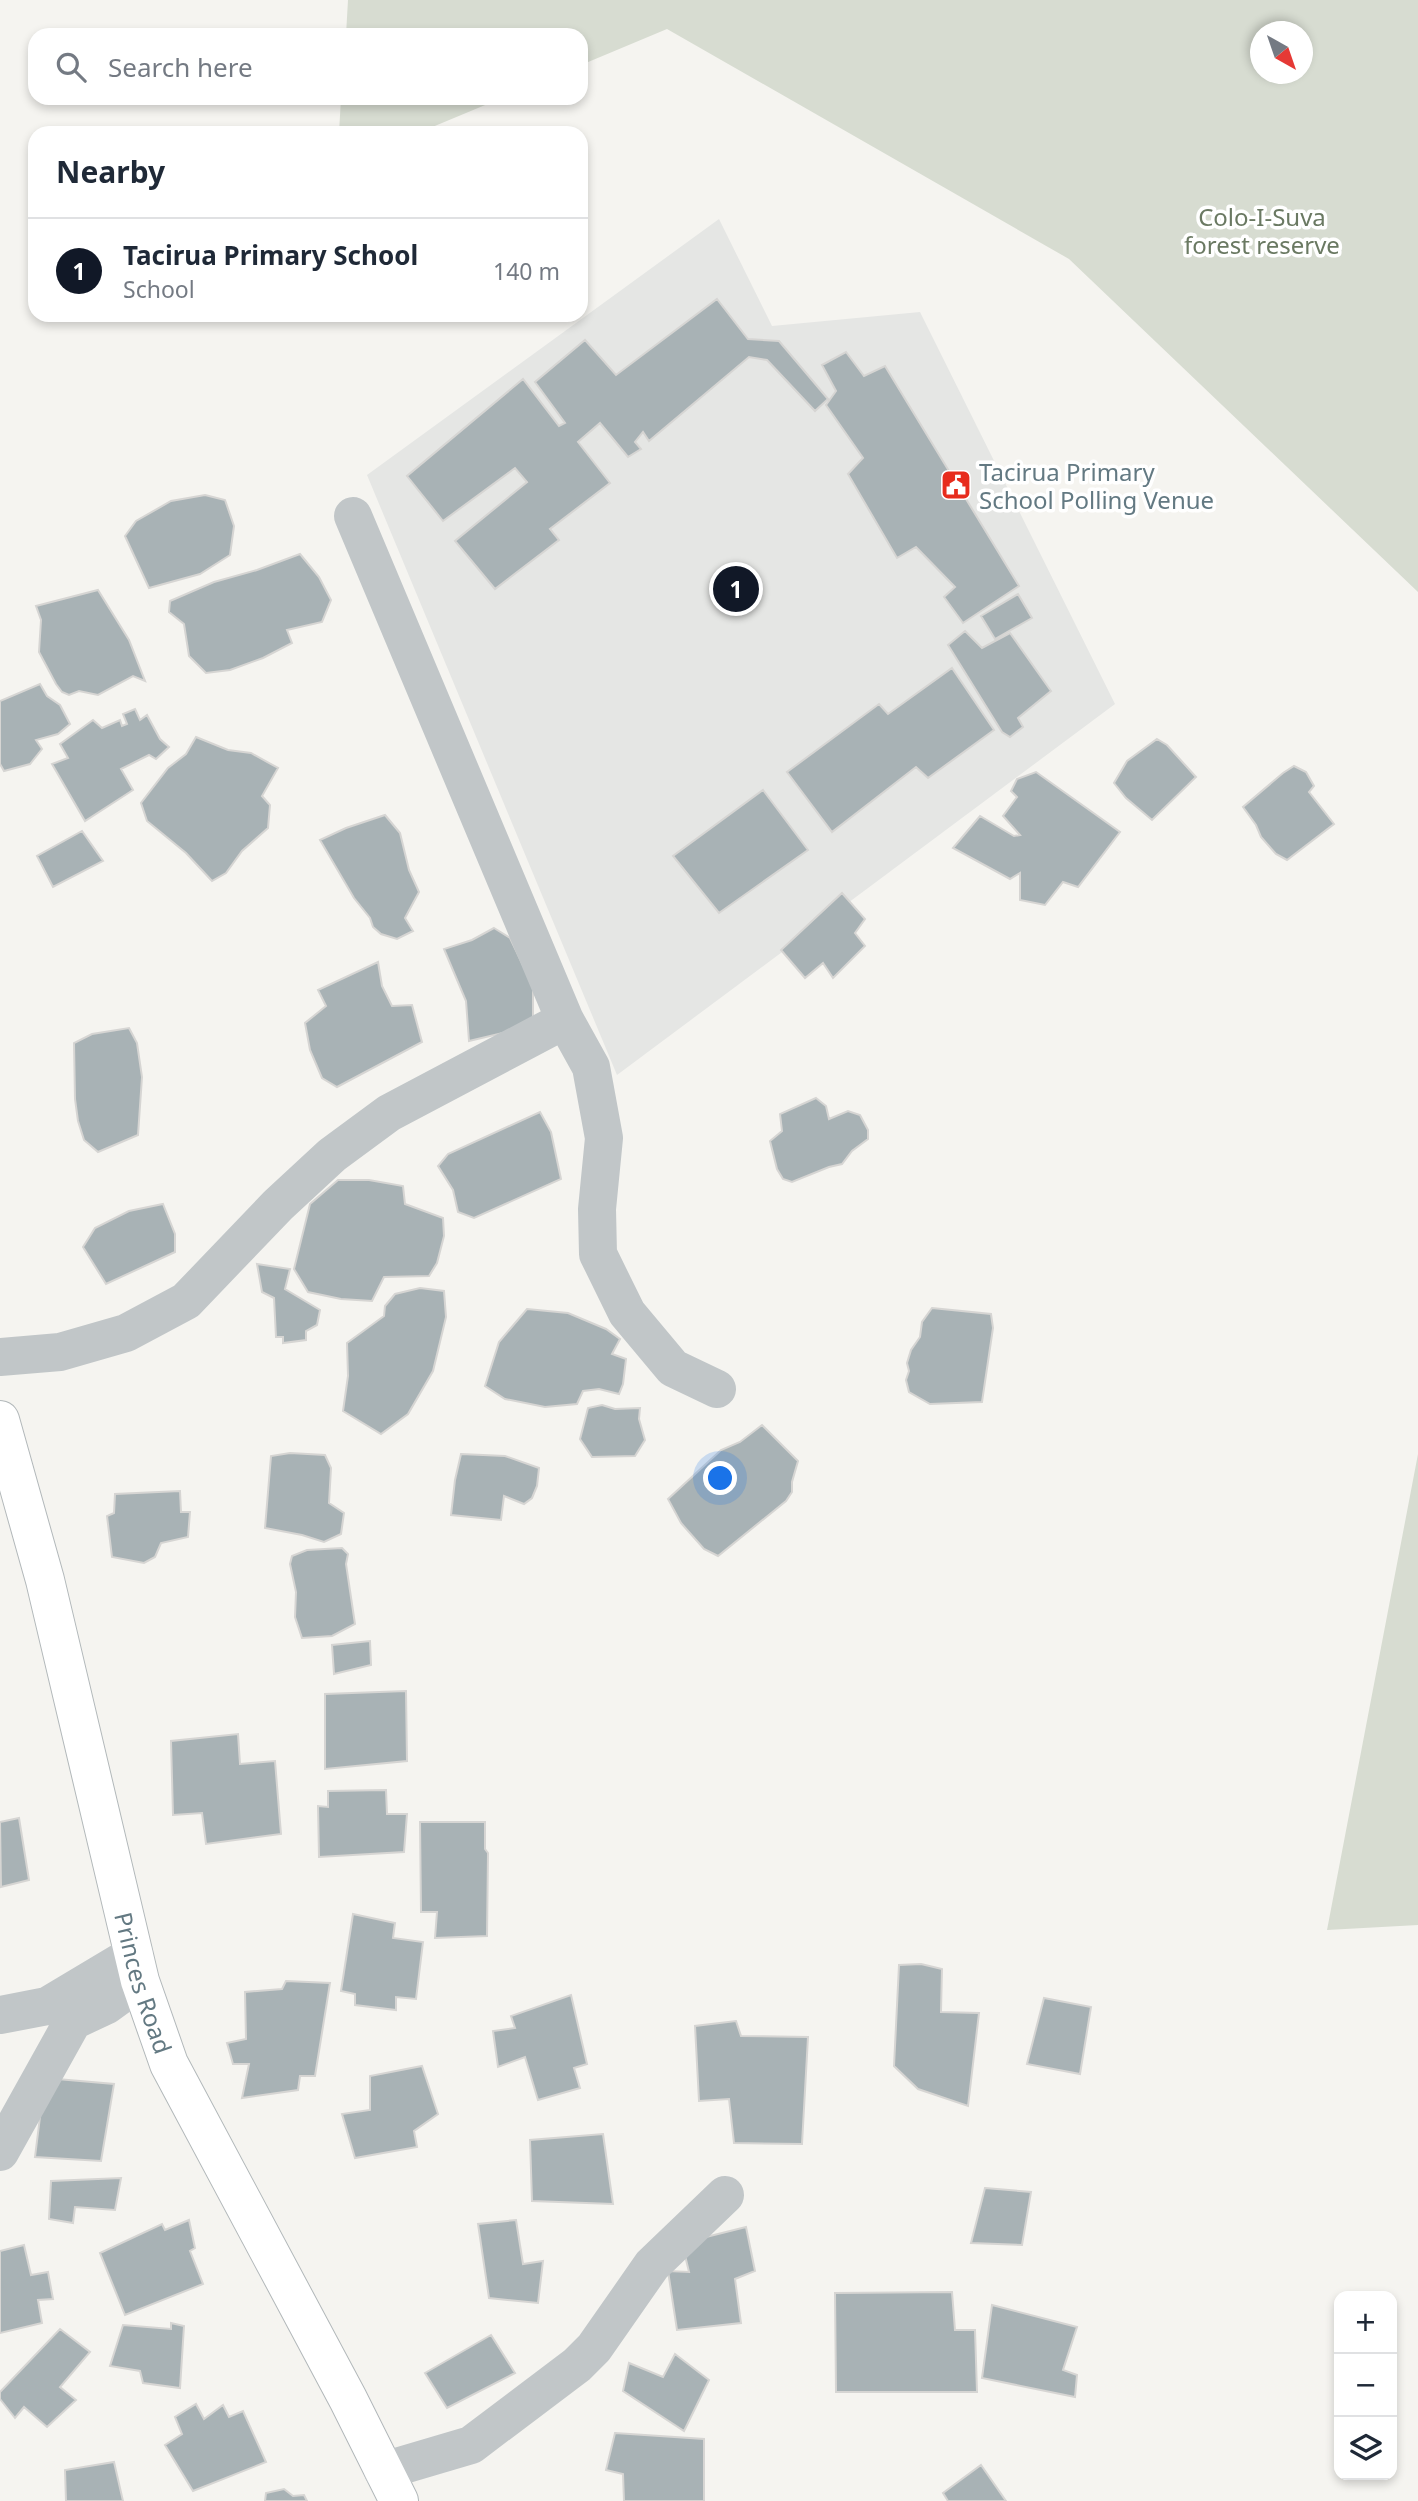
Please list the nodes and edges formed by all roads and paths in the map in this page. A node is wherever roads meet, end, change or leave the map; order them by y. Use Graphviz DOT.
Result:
graph roads {
  1 [pos="354,516"];
  2 [pos="565,1020"];
  3 [pos="0,1357"];
  4 [pos="717,1389"];
  5 [pos="0,1420"];
  6 [pos="9,1487"];
  7 [pos="137,1968"];
  8 [pos="0,2015"];
  9 [pos="0,2151"];
  10 [pos="725,2195"];
  11 [pos="391,2486"];
  1 -- 2 [label="street"];
  2 -- 3 [label="street"];
  2 -- 4 [label="street"];
  5 -- 6 [label="main road, Princes Road"];
  6 -- 7 [label="main road, Princes Road"];
  7 -- 8 [label="street"];
  7 -- 9 [label="street"];
  7 -- 11 [label="main road, Princes Road"];
  10 -- 11 [label="street"];
}
